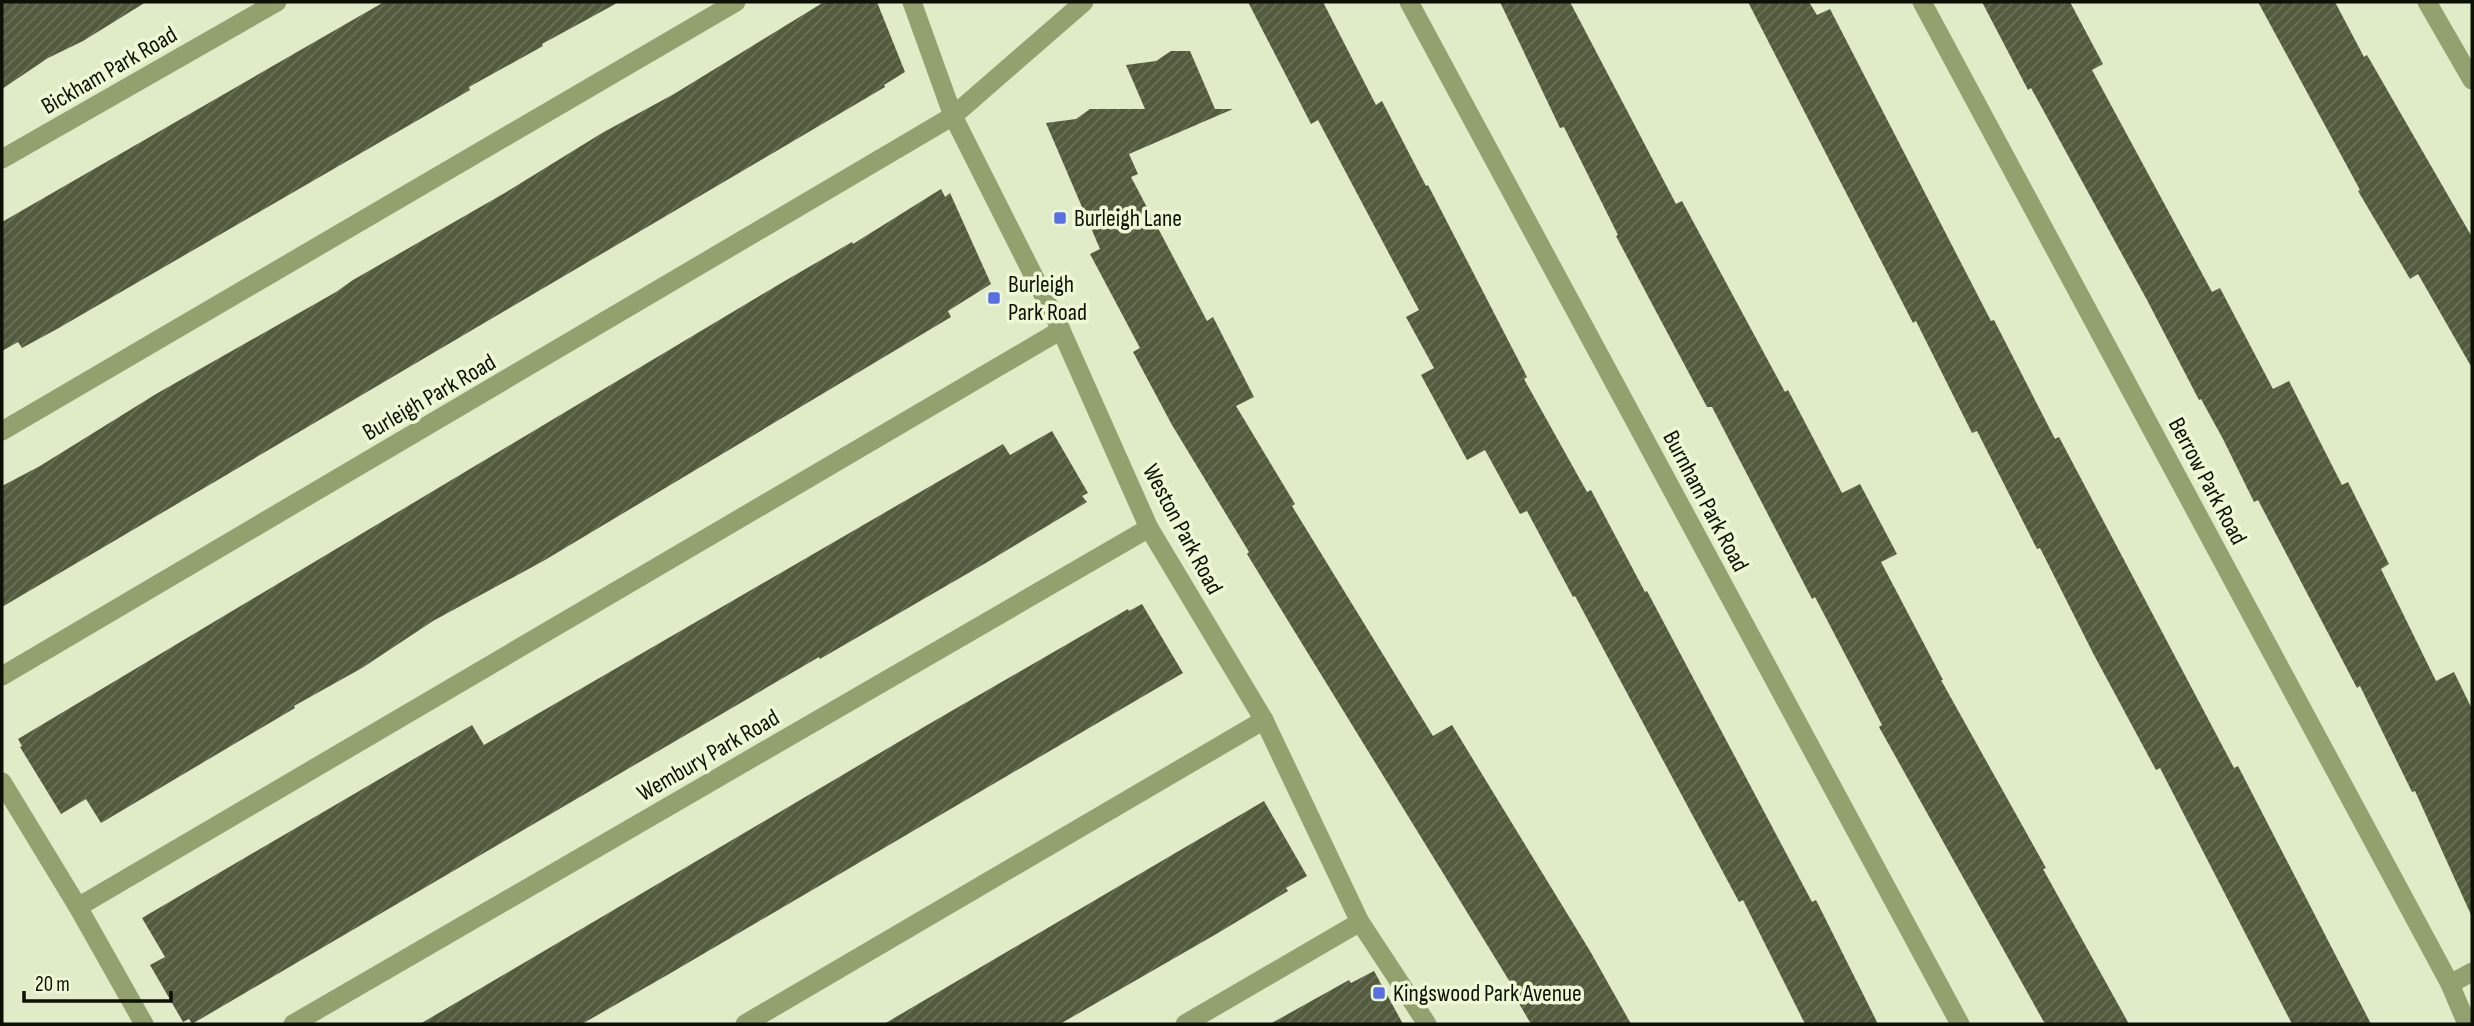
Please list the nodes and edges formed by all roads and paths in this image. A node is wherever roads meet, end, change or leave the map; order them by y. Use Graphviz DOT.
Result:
graph roads {
  1 [pos="277,2"];
  2 [pos="736,2"];
  3 [pos="912,2"];
  4 [pos="1084,2"];
  5 [pos="1409,2"];
  6 [pos="1922,2"];
  7 [pos="2427,2"];
  8 [pos="2472,80"];
  9 [pos="953,116"];
  10 [pos="2,159"];
  11 [pos="1062,330"];
  12 [pos="2,431"];
  13 [pos="1149,528"];
  14 [pos="2,677"];
  15 [pos="1264,720"];
  16 [pos="2,782"];
  17 [pos="78,907"];
  18 [pos="1360,922"];
  19 [pos="2472,972"];
  20 [pos="2450,984"];
  21 [pos="144,1024"];
  22 [pos="293,1024"];
  23 [pos="745,1024"];
  24 [pos="1185,1024"];
  25 [pos="1427,1024"];
  26 [pos="1960,1024"];
  27 [pos="2467,1024"];
  1 -- 10 [label="street, Bickham Park Road"];
  2 -- 12 [label="street"];
  3 -- 9 [label="street, Weston Park Road"];
  4 -- 9 [label="street"];
  5 -- 26 [label="street, Burnham Park Road"];
  6 -- 20 [label="street, Berrow Park Road"];
  7 -- 8 [label="street"];
  9 -- 11 [label="street, Weston Park Road"];
  9 -- 14 [label="street, Burleigh Park Road"];
  11 -- 13 [label="street, Weston Park Road"];
  11 -- 17 [label="street"];
  13 -- 15 [label="street, Weston Park Road"];
  13 -- 22 [label="street, Wembury Park Road"];
  15 -- 18 [label="street, Weston Park Road"];
  15 -- 23 [label="street"];
  16 -- 17 [label="street"];
  17 -- 21 [label="street"];
  18 -- 24 [label="street"];
  18 -- 25 [label="street, Weston Park Road"];
  19 -- 20 [label="street"];
  20 -- 27 [label="street, Berrow Park Road"];
}
